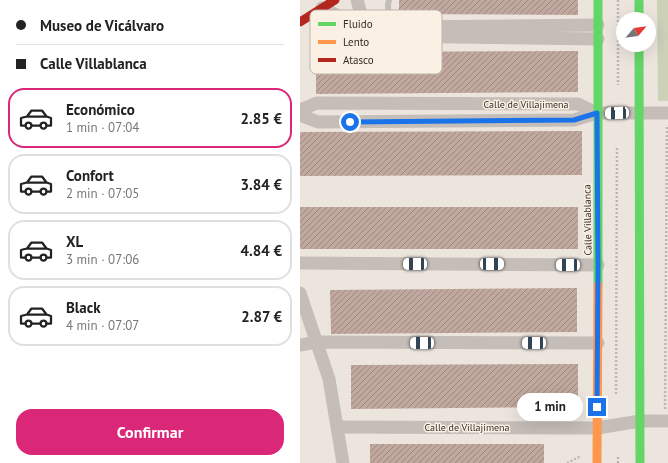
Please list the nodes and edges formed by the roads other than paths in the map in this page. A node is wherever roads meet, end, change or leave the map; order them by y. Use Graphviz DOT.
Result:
graph roads {
  1 [pos="335,0"];
  2 [pos="357,0"];
  3 [pos="389,0"];
  4 [pos="598,0"];
  5 [pos="639,0"];
  6 [pos="322,8"];
  7 [pos="319,10"];
  8 [pos="326,10"];
  9 [pos="360,10"];
  10 [pos="388,10"];
  11 [pos="639,12"];
  12 [pos="310,16"];
  13 [pos="300,22"];
  14 [pos="598,25"];
  15 [pos="442,26"];
  16 [pos="442,37"];
  17 [pos="598,39"];
  18 [pos="639,52"];
  19 [pos="300,110"];
  20 [pos="597,113"];
  21 [pos="639,113"];
  22 [pos="300,115"];
  23 [pos="667,119"];
  24 [pos="300,263"];
  25 [pos="598,265"];
  26 [pos="300,293"];
  27 [pos="317,342"];
  28 [pos="598,344"];
  29 [pos="300,345"];
  30 [pos="666,415"];
  31 [pos="640,421"];
  32 [pos="338,427"];
  33 [pos="597,428"];
  34 [pos="343,463"];
  35 [pos="597,463"];
  36 [pos="640,463"];
  1 -- 6 [label="main road"];
  2 -- 9 [label="street"];
  3 -- 10 [label="lane"];
  4 -- 14 [label="main road, Calle Villablanca"];
  5 -- 11 [label="main road"];
  6 -- 7 [label="main road"];
  6 -- 8 [label="street"];
  12 -- 13 [label="main road"];
  14 -- 15 [label="street"];
  14 -- 17 [label="main road, Calle Villablanca"];
  16 -- 17 [label="street"];
  17 -- 20 [label="main road, Calle Villablanca"];
  18 -- 21 [label="main road"];
  19 -- 20 [label="street, Calle de Villajimena"];
  20 -- 21 [label="street"];
  20 -- 22 [label="street, Calle de Villajimena"];
  20 -- 25 [label="main road, Calle Villablanca"];
  21 -- 23 [label="street"];
  21 -- 31 [label="main road"];
  24 -- 25 [label="street"];
  25 -- 28 [label="main road, Calle Villablanca"];
  26 -- 27 [label="street"];
  27 -- 28 [label="street"];
  27 -- 29 [label="street"];
  27 -- 32 [label="street"];
  28 -- 33 [label="main road, Calle Villablanca"];
  30 -- 31 [label="street, Calle de Villajimena"];
  31 -- 33 [label="street, Calle de Villajimena"];
  31 -- 36 [label="main road"];
  32 -- 33 [label="street, Calle de Villajimena"];
  32 -- 34 [label="street"];
  33 -- 35 [label="main road, Calle Villablanca"];
}
